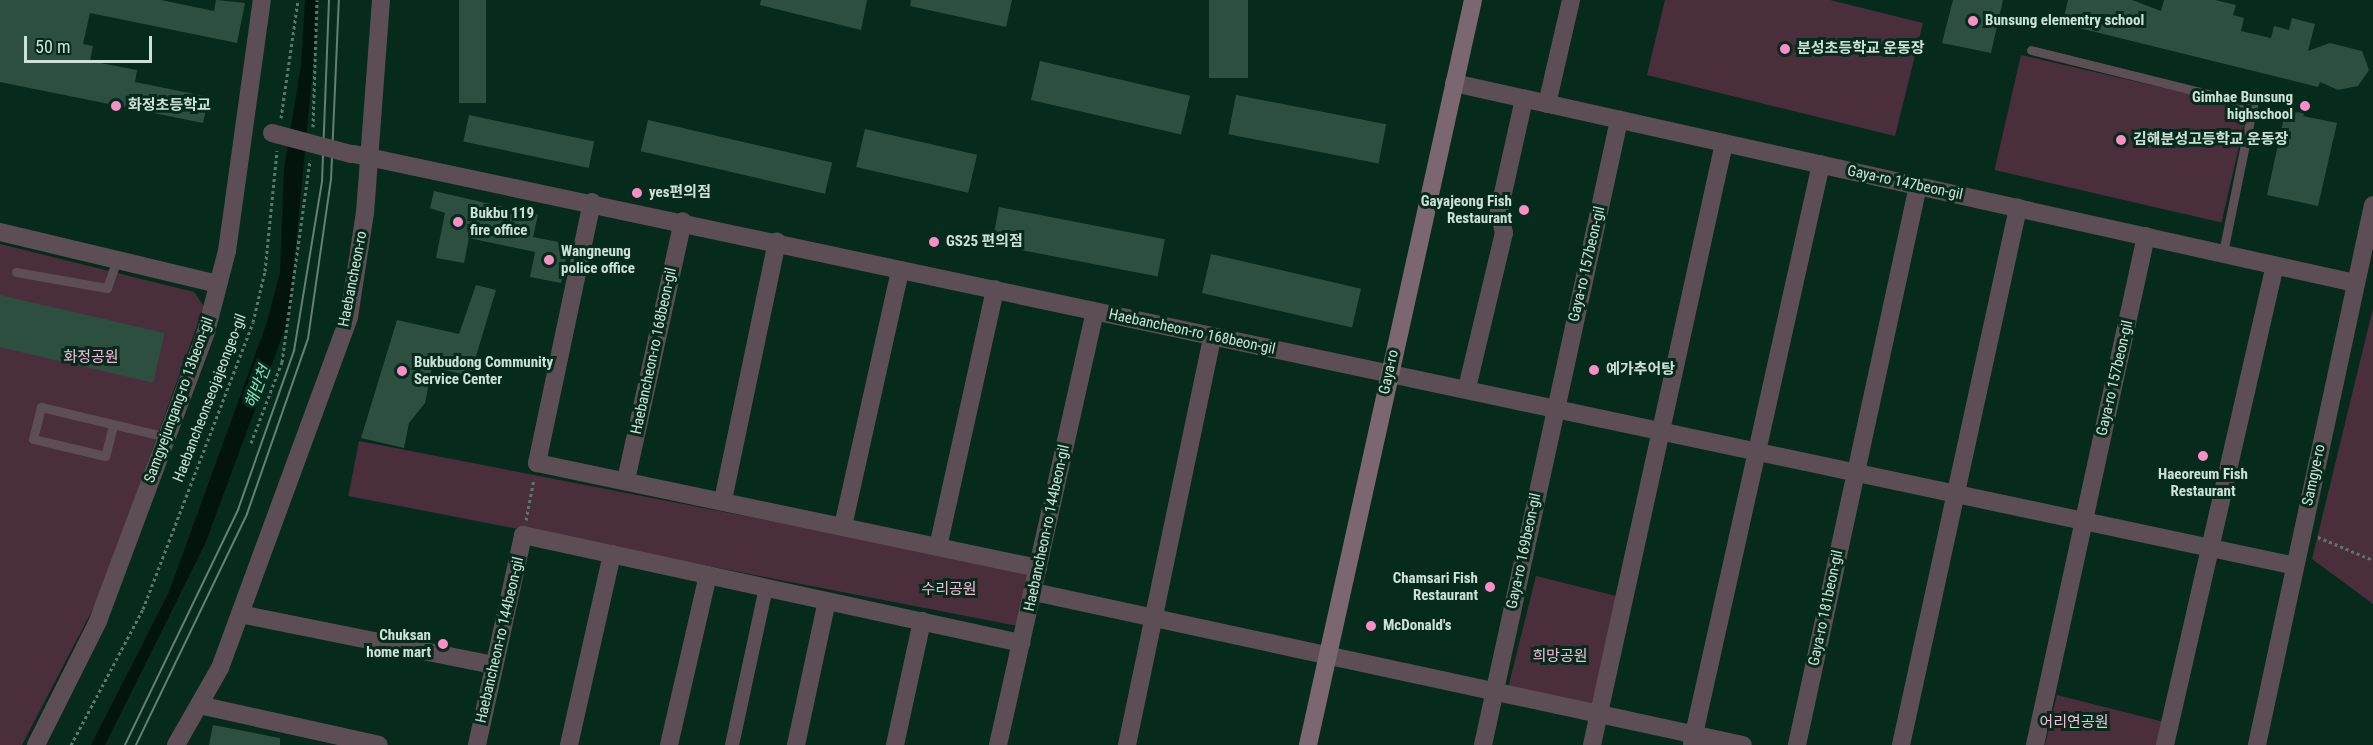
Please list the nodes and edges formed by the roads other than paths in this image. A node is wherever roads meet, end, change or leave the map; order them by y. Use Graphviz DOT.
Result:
graph roads {
  1 [pos="262,0"];
  2 [pos="381,0"];
  3 [pos="1473,0"];
  4 [pos="1571,0"];
  5 [pos="2031,50"];
  6 [pos="1454,83"];
  7 [pos="1524,99"];
  8 [pos="1547,104"];
  9 [pos="1619,120"];
  10 [pos="246,127"];
  11 [pos="1724,143"];
  12 [pos="360,155"];
  13 [pos="1821,164"];
  14 [pos="1918,186"];
  15 [pos="592,201"];
  16 [pos="2373,205"];
  17 [pos="2018,208"];
  18 [pos="683,221"];
  19 [pos="0,232"];
  20 [pos="2146,236"];
  21 [pos="777,242"];
  22 [pos="2223,253"];
  23 [pos="117,259"];
  24 [pos="2275,265"];
  25 [pos="900,270"];
  26 [pos="16,272"];
  27 [pos="2355,283"];
  28 [pos="218,284"];
  29 [pos="996,289"];
  30 [pos="1095,312"];
  31 [pos="1212,338"];
  32 [pos="1389,372"];
  33 [pos="1467,388"];
  34 [pos="1554,407"];
  35 [pos="113,425"];
  36 [pos="1661,430"];
  37 [pos="167,437"];
  38 [pos="1756,450"];
  39 [pos="1856,471"];
  40 [pos="626,480"];
  41 [pos="1955,492"];
  42 [pos="723,500"];
  43 [pos="2083,520"];
  44 [pos="843,526"];
  45 [pos="938,546"];
  46 [pos="2212,548"];
  47 [pos="612,554"];
  48 [pos="2295,566"];
  49 [pos="1038,568"];
  50 [pos="708,575"];
  51 [pos="766,588"];
  52 [pos="1034,592"];
  53 [pos="827,601"];
  54 [pos="240,614"];
  55 [pos="1154,618"];
  56 [pos="922,621"];
  57 [pos="1021,643"];
  58 [pos="1328,654"];
  59 [pos="494,665"];
  60 [pos="1494,694"];
  61 [pos="199,705"];
  62 [pos="1599,714"];
  63 [pos="1693,739"];
  64 [pos="36,745"];
  65 [pos="176,745"];
  66 [pos="379,745"];
  67 [pos="477,745"];
  68 [pos="569,745"];
  69 [pos="669,745"];
  70 [pos="732,745"];
  71 [pos="796,745"];
  72 [pos="894,745"];
  73 [pos="998,745"];
  74 [pos="1127,745"];
  75 [pos="1308,745"];
  76 [pos="1483,745"];
  77 [pos="1592,745"];
  78 [pos="1743,745"];
  79 [pos="1797,745"];
  80 [pos="1901,745"];
  81 [pos="2035,745"];
  82 [pos="2165,745"];
  83 [pos="2257,745"];
  1 -- 10 [label="street, Samgyejungang-ro 13beon-gil"];
  2 -- 12 [label="street, Haebancheon-ro"];
  3 -- 6 [label="main road, Gaya-ro"];
  4 -- 8 [label="street"];
  5 -- 22 [label="lane"];
  6 -- 7 [label="street, Gaya-ro 147beon-gil"];
  6 -- 32 [label="main road, Gaya-ro"];
  7 -- 8 [label="street, Gaya-ro 147beon-gil"];
  7 -- 33 [label="street"];
  8 -- 9 [label="street, Gaya-ro 147beon-gil"];
  9 -- 11 [label="street, Gaya-ro 147beon-gil"];
  9 -- 34 [label="street, Gaya-ro 157beon-gil"];
  10 -- 12 [label="street, Haebancheon-ro 168beon-gil, bridge"];
  10 -- 28 [label="street, Samgyejungang-ro 13beon-gil"];
  11 -- 13 [label="street, Gaya-ro 147beon-gil"];
  11 -- 36 [label="street"];
  12 -- 15 [label="street, Haebancheon-ro 168beon-gil"];
  12 -- 54 [label="street, Haebancheon-ro"];
  13 -- 14 [label="street, Gaya-ro 147beon-gil"];
  13 -- 38 [label="street"];
  14 -- 17 [label="street, Gaya-ro 147beon-gil"];
  14 -- 39 [label="street"];
  15 -- 18 [label="street, Haebancheon-ro 168beon-gil"];
  15 -- 40 [label="street"];
  16 -- 27 [label="street, Samgye-ro"];
  17 -- 20 [label="street, Gaya-ro 147beon-gil"];
  17 -- 41 [label="street"];
  18 -- 21 [label="street, Haebancheon-ro 168beon-gil"];
  18 -- 40 [label="street, Haebancheon-ro 168beon-gil"];
  19 -- 23 [label="street"];
  20 -- 22 [label="street, Gaya-ro 147beon-gil"];
  20 -- 43 [label="street, Gaya-ro 157beon-gil"];
  21 -- 25 [label="street, Haebancheon-ro 168beon-gil"];
  21 -- 42 [label="street"];
  22 -- 24 [label="street, Gaya-ro 147beon-gil"];
  23 -- 26 [label="lane"];
  23 -- 28 [label="street"];
  24 -- 27 [label="street, Gaya-ro 147beon-gil"];
  24 -- 46 [label="street"];
  25 -- 29 [label="street, Haebancheon-ro 168beon-gil"];
  25 -- 44 [label="street"];
  27 -- 48 [label="street, Samgye-ro"];
  28 -- 37 [label="street, Samgyejungang-ro 13beon-gil"];
  29 -- 30 [label="street, Haebancheon-ro 168beon-gil"];
  29 -- 45 [label="street"];
  30 -- 31 [label="street, Haebancheon-ro 168beon-gil"];
  30 -- 49 [label="street, Haebancheon-ro 144beon-gil"];
  31 -- 32 [label="street, Haebancheon-ro 168beon-gil"];
  31 -- 55 [label="street"];
  32 -- 33 [label="street"];
  32 -- 58 [label="main road, Gaya-ro"];
  33 -- 34 [label="street"];
  34 -- 36 [label="street"];
  34 -- 60 [label="street, Gaya-ro 169beon-gil"];
  35 -- 35 [label="lane"];
  35 -- 37 [label="lane"];
  36 -- 38 [label="street"];
  36 -- 62 [label="street"];
  37 -- 64 [label="street, Samgyejungang-ro 13beon-gil"];
  38 -- 39 [label="street"];
  38 -- 63 [label="street"];
  39 -- 41 [label="street"];
  39 -- 79 [label="street, Gaya-ro 181beon-gil"];
  40 -- 42 [label="street"];
  41 -- 43 [label="street"];
  41 -- 80 [label="street"];
  42 -- 44 [label="street"];
  43 -- 46 [label="street"];
  43 -- 81 [label="street, Gaya-ro 157beon-gil"];
  44 -- 45 [label="street"];
  45 -- 49 [label="street"];
  46 -- 48 [label="street"];
  46 -- 82 [label="street"];
  47 -- 50 [label="street"];
  47 -- 59 [label="street, Haebancheon-ro 144beon-gil"];
  47 -- 68 [label="street"];
  48 -- 83 [label="street, Samgye-ro"];
  49 -- 52 [label="street, Haebancheon-ro 144beon-gil"];
  50 -- 51 [label="street"];
  50 -- 69 [label="street"];
  51 -- 53 [label="street"];
  51 -- 70 [label="street"];
  52 -- 55 [label="street"];
  52 -- 57 [label="street, Haebancheon-ro 144beon-gil"];
  53 -- 56 [label="street"];
  53 -- 71 [label="street"];
  54 -- 59 [label="street"];
  54 -- 61 [label="street, Haebancheon-ro"];
  55 -- 58 [label="street"];
  55 -- 74 [label="street"];
  56 -- 57 [label="street"];
  56 -- 72 [label="street"];
  57 -- 73 [label="street, Haebancheon-ro 144beon-gil"];
  58 -- 60 [label="street"];
  58 -- 75 [label="main road, Gaya-ro"];
  59 -- 67 [label="street, Haebancheon-ro 144beon-gil"];
  60 -- 62 [label="street"];
  60 -- 76 [label="street"];
  61 -- 65 [label="street, Haebancheon-ro"];
  61 -- 66 [label="street"];
  62 -- 63 [label="street"];
  62 -- 77 [label="street"];
  63 -- 78 [label="street"];
}
